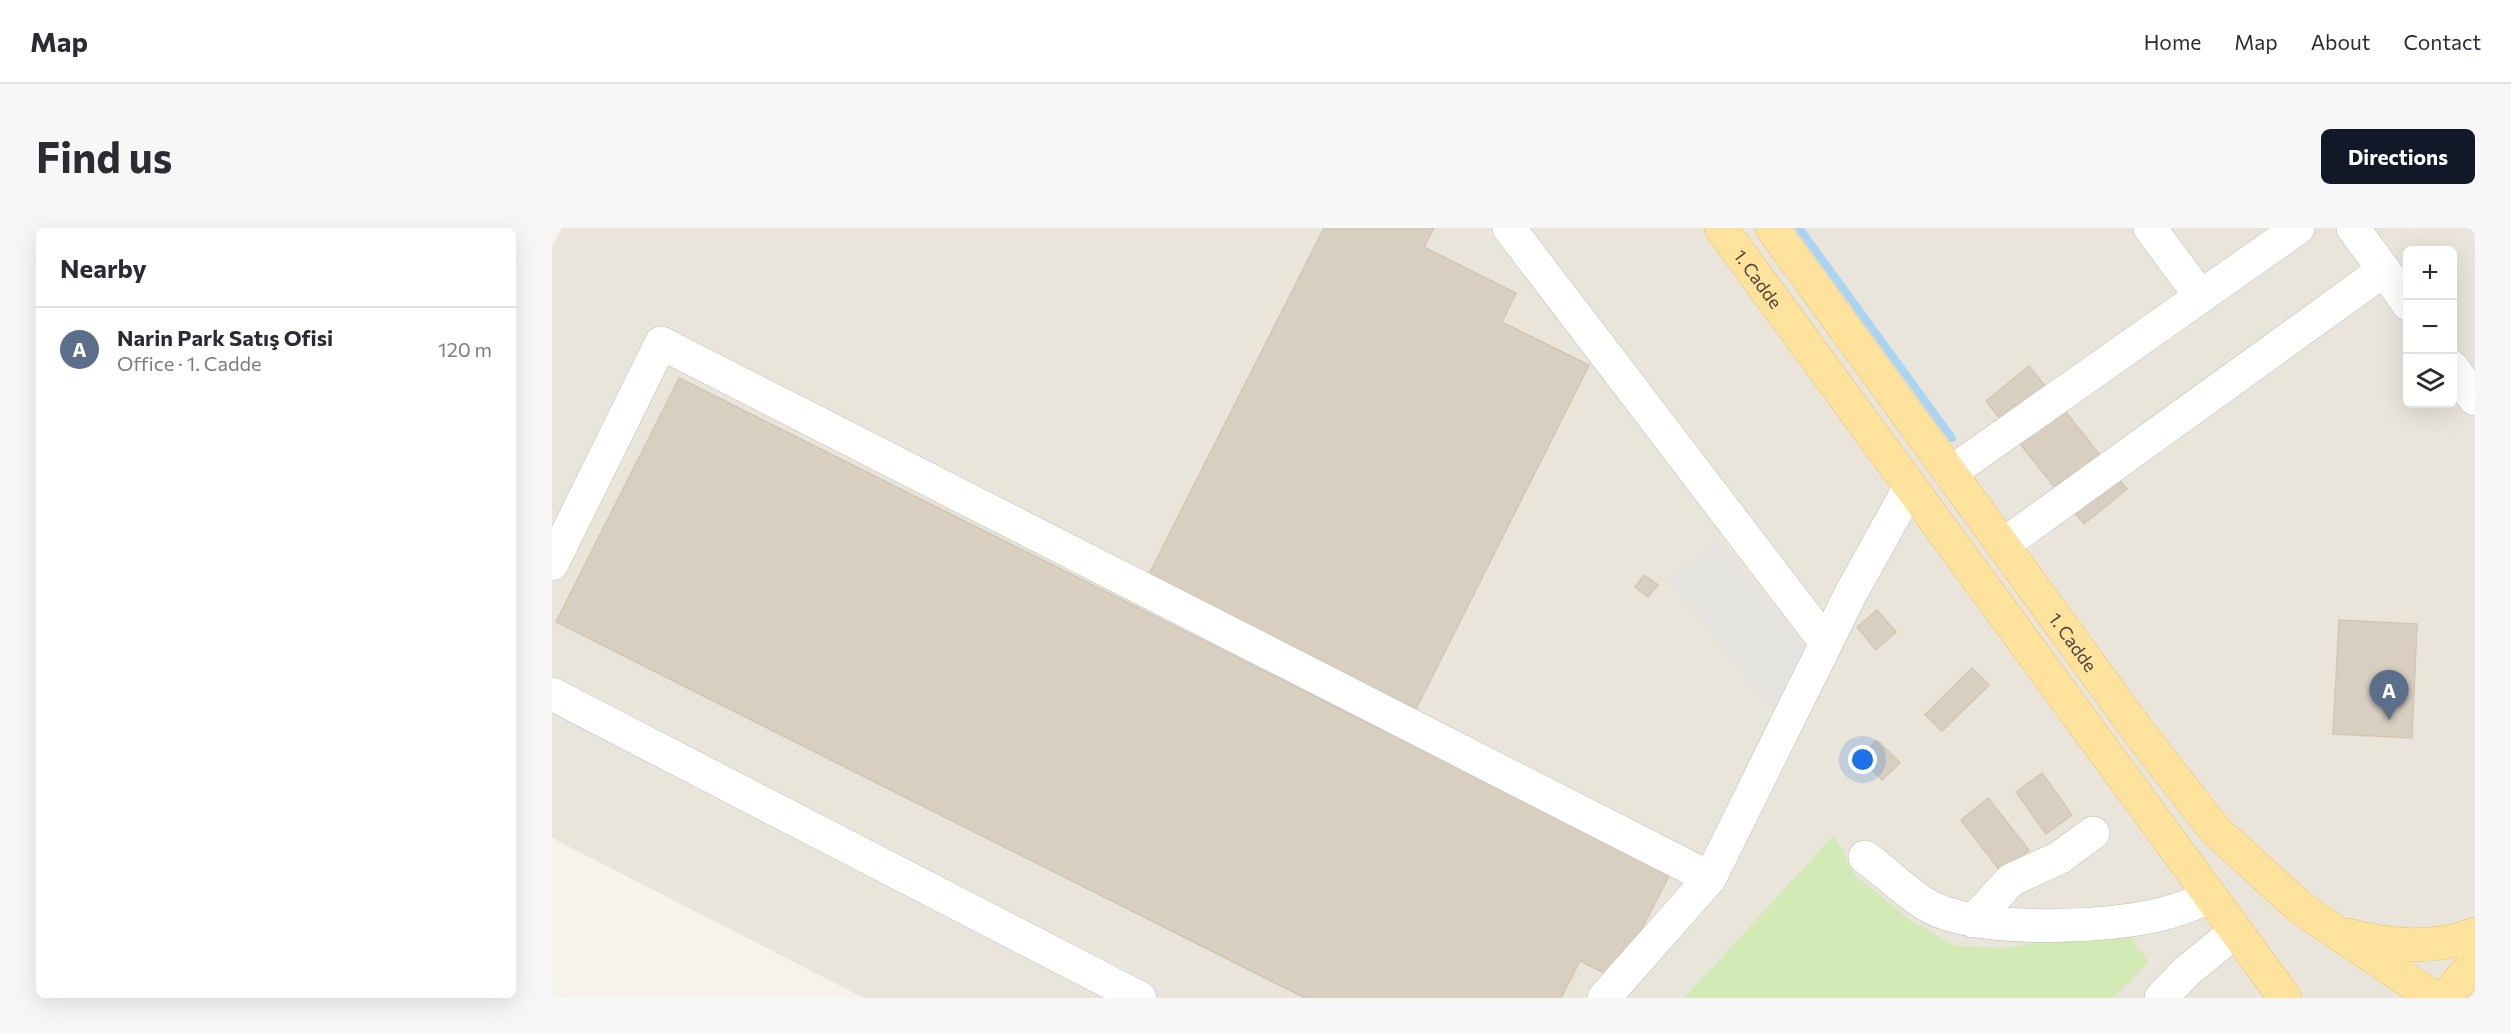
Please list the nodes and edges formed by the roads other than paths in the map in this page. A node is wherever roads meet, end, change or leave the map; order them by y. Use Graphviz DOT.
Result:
graph roads {
  1 [pos="1509,228"];
  2 [pos="1720,228"];
  3 [pos="1772,228"];
  4 [pos="2150,228"];
  5 [pos="2298,228"];
  6 [pos="2353,228"];
  7 [pos="2384,270"];
  8 [pos="2200,297"];
  9 [pos="2405,300"];
  10 [pos="2457,375"];
  11 [pos="2475,399"];
  12 [pos="1950,473"];
  13 [pos="1910,487"];
  14 [pos="2003,545"];
  15 [pos="552,564"];
  16 [pos="1826,643"];
  17 [pos="552,694"];
  18 [pos="2093,832"];
  19 [pos="1865,857"];
  20 [pos="1710,878"];
  21 [pos="2210,898"];
  22 [pos="1973,921"];
  23 [pos="2235,932"];
  24 [pos="2335,932"];
  25 [pos="2475,934"];
  26 [pos="2475,962"];
  27 [pos="1140,998"];
  28 [pos="1604,998"];
  29 [pos="2161,998"];
  30 [pos="2285,998"];
  31 [pos="2434,998"];
  32 [pos="2445,998"];
  1 -- 16 [label="lane"];
  2 -- 13 [label="main road, 1. Cadde"];
  3 -- 12 [label="main road, 1. Cadde"];
  4 -- 8 [label="lane"];
  5 -- 8 [label="lane"];
  6 -- 7 [label="lane"];
  7 -- 9 [label="lane"];
  7 -- 14 [label="lane"];
  8 -- 12 [label="lane"];
  10 -- 11 [label="lane"];
  12 -- 14 [label="main road, 1. Cadde"];
  13 -- 16 [label="lane"];
  13 -- 21 [label="main road, 1. Cadde"];
  14 -- 24 [label="main road, 1. Cadde"];
  15 -- 20 [label="lane"];
  16 -- 20 [label="lane"];
  17 -- 27 [label="lane"];
  18 -- 22 [label="lane"];
  19 -- 22 [label="lane"];
  20 -- 28 [label="lane"];
  21 -- 22 [label="lane"];
  21 -- 23 [label="main road, 1. Cadde"];
  23 -- 29 [label="lane"];
  23 -- 30 [label="main road, 1. Cadde"];
  24 -- 25 [label="main road"];
  24 -- 31 [label="main road, 1. Cadde"];
  26 -- 32 [label="main road"];
}
